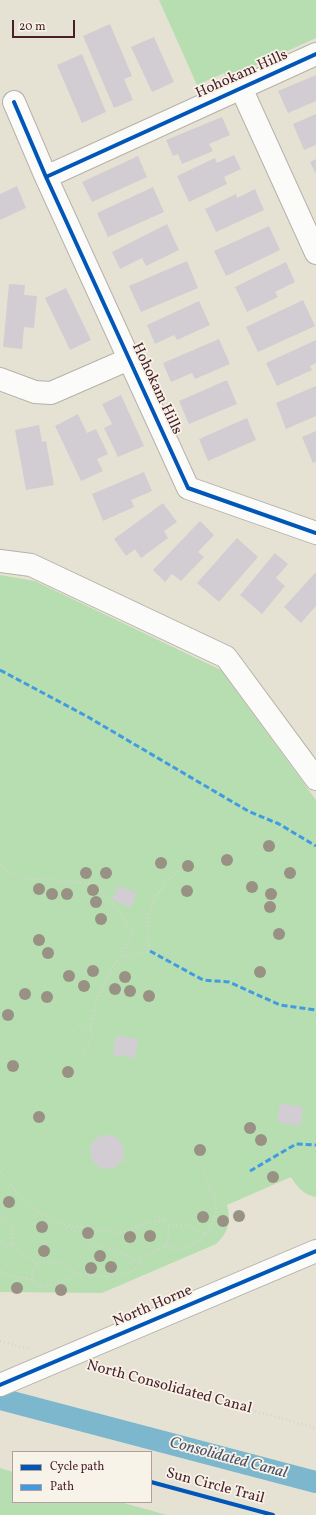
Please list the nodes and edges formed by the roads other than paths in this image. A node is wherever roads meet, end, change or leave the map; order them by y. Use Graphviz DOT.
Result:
graph roads {
  1 [pos="316,54"];
  2 [pos="241,88"];
  3 [pos="14,102"];
  4 [pos="46,176"];
  5 [pos="316,253"];
  6 [pos="128,359"];
  7 [pos="0,379"];
  8 [pos="316,534"];
  9 [pos="0,561"];
  10 [pos="316,779"];
  11 [pos="316,1251"];
  12 [pos="0,1385"];
  1 -- 2 [label="street, Hohokam Hills"];
  2 -- 4 [label="street, Hohokam Hills"];
  2 -- 5 [label="street, Hohokam Hills"];
  3 -- 4 [label="street, Hohokam Hills"];
  4 -- 6 [label="street, Hohokam Hills"];
  6 -- 7 [label="street, Hohokam Hills"];
  6 -- 8 [label="street, Hohokam Hills"];
  9 -- 10 [label="street"];
  11 -- 12 [label="street, North Horne"];
}
